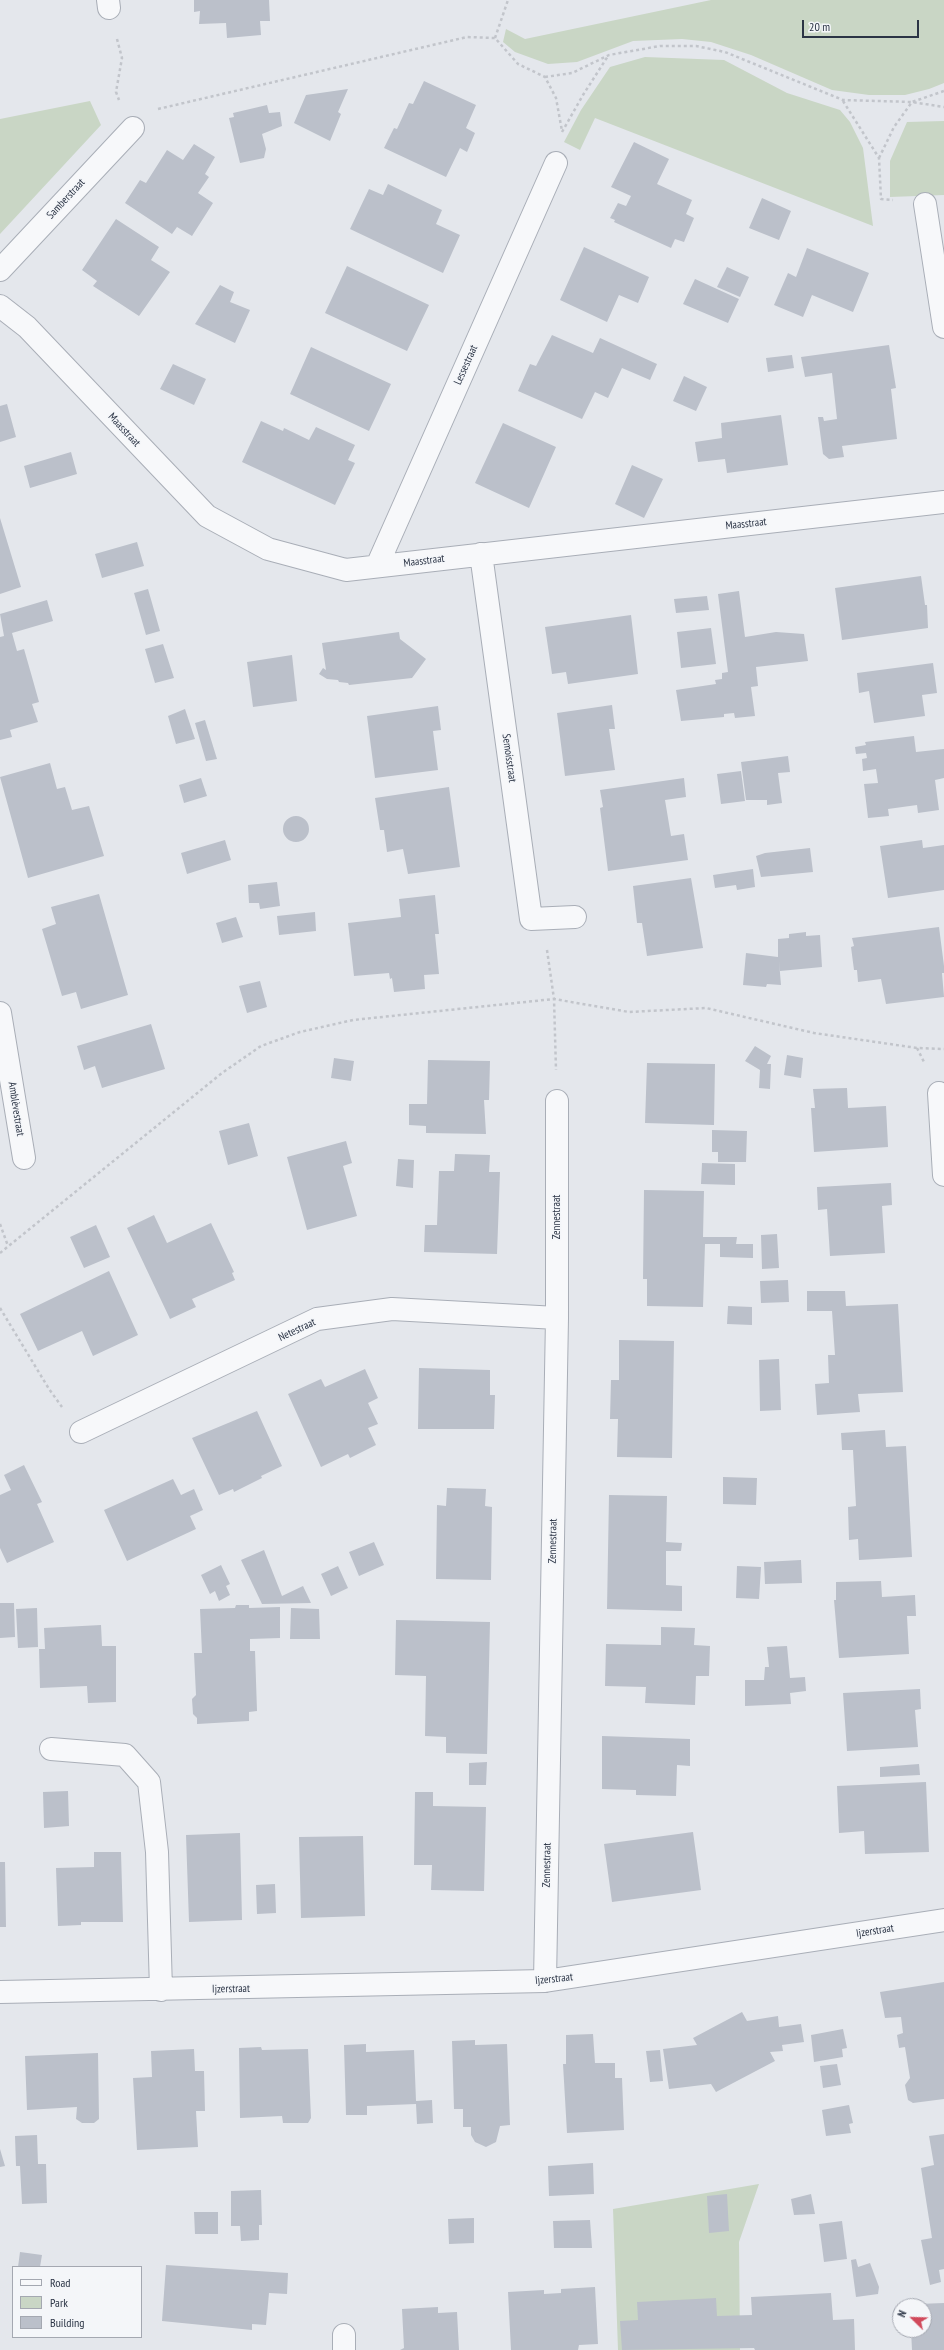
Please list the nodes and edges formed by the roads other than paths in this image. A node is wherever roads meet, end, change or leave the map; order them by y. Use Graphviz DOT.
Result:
graph roads {
  1 [pos="133,128"];
  2 [pos="556,163"];
  3 [pos="925,204"];
  4 [pos="0,270"];
  5 [pos="0,306"];
  6 [pos="944,327"];
  7 [pos="944,502"];
  8 [pos="481,554"];
  9 [pos="377,566"];
  10 [pos="575,917"];
  11 [pos="0,1014"];
  12 [pos="939,1093"];
  13 [pos="557,1101"];
  14 [pos="24,1158"];
  15 [pos="944,1175"];
  16 [pos="557,1318"];
  17 [pos="81,1432"];
  18 [pos="51,1749"];
  19 [pos="944,1920"];
  20 [pos="545,1981"];
  21 [pos="161,1990"];
  22 [pos="0,1992"];
  1 -- 4 [label="street, Samberstraat"];
  2 -- 9 [label="street, Lessestraat"];
  3 -- 6 [label="street"];
  5 -- 9 [label="street, Maasstraat"];
  7 -- 8 [label="street, Maasstraat"];
  8 -- 9 [label="street, Maasstraat"];
  8 -- 10 [label="street, Semoisstraat"];
  11 -- 14 [label="street, Amblèvestraat"];
  12 -- 15 [label="street"];
  13 -- 16 [label="street, Zennestraat"];
  16 -- 17 [label="street, Netestraat"];
  16 -- 20 [label="street, Zennestraat"];
  18 -- 21 [label="street"];
  19 -- 20 [label="street, Ijzerstraat"];
  20 -- 21 [label="street, Ijzerstraat"];
  21 -- 22 [label="street, Ijzerstraat"];
}
